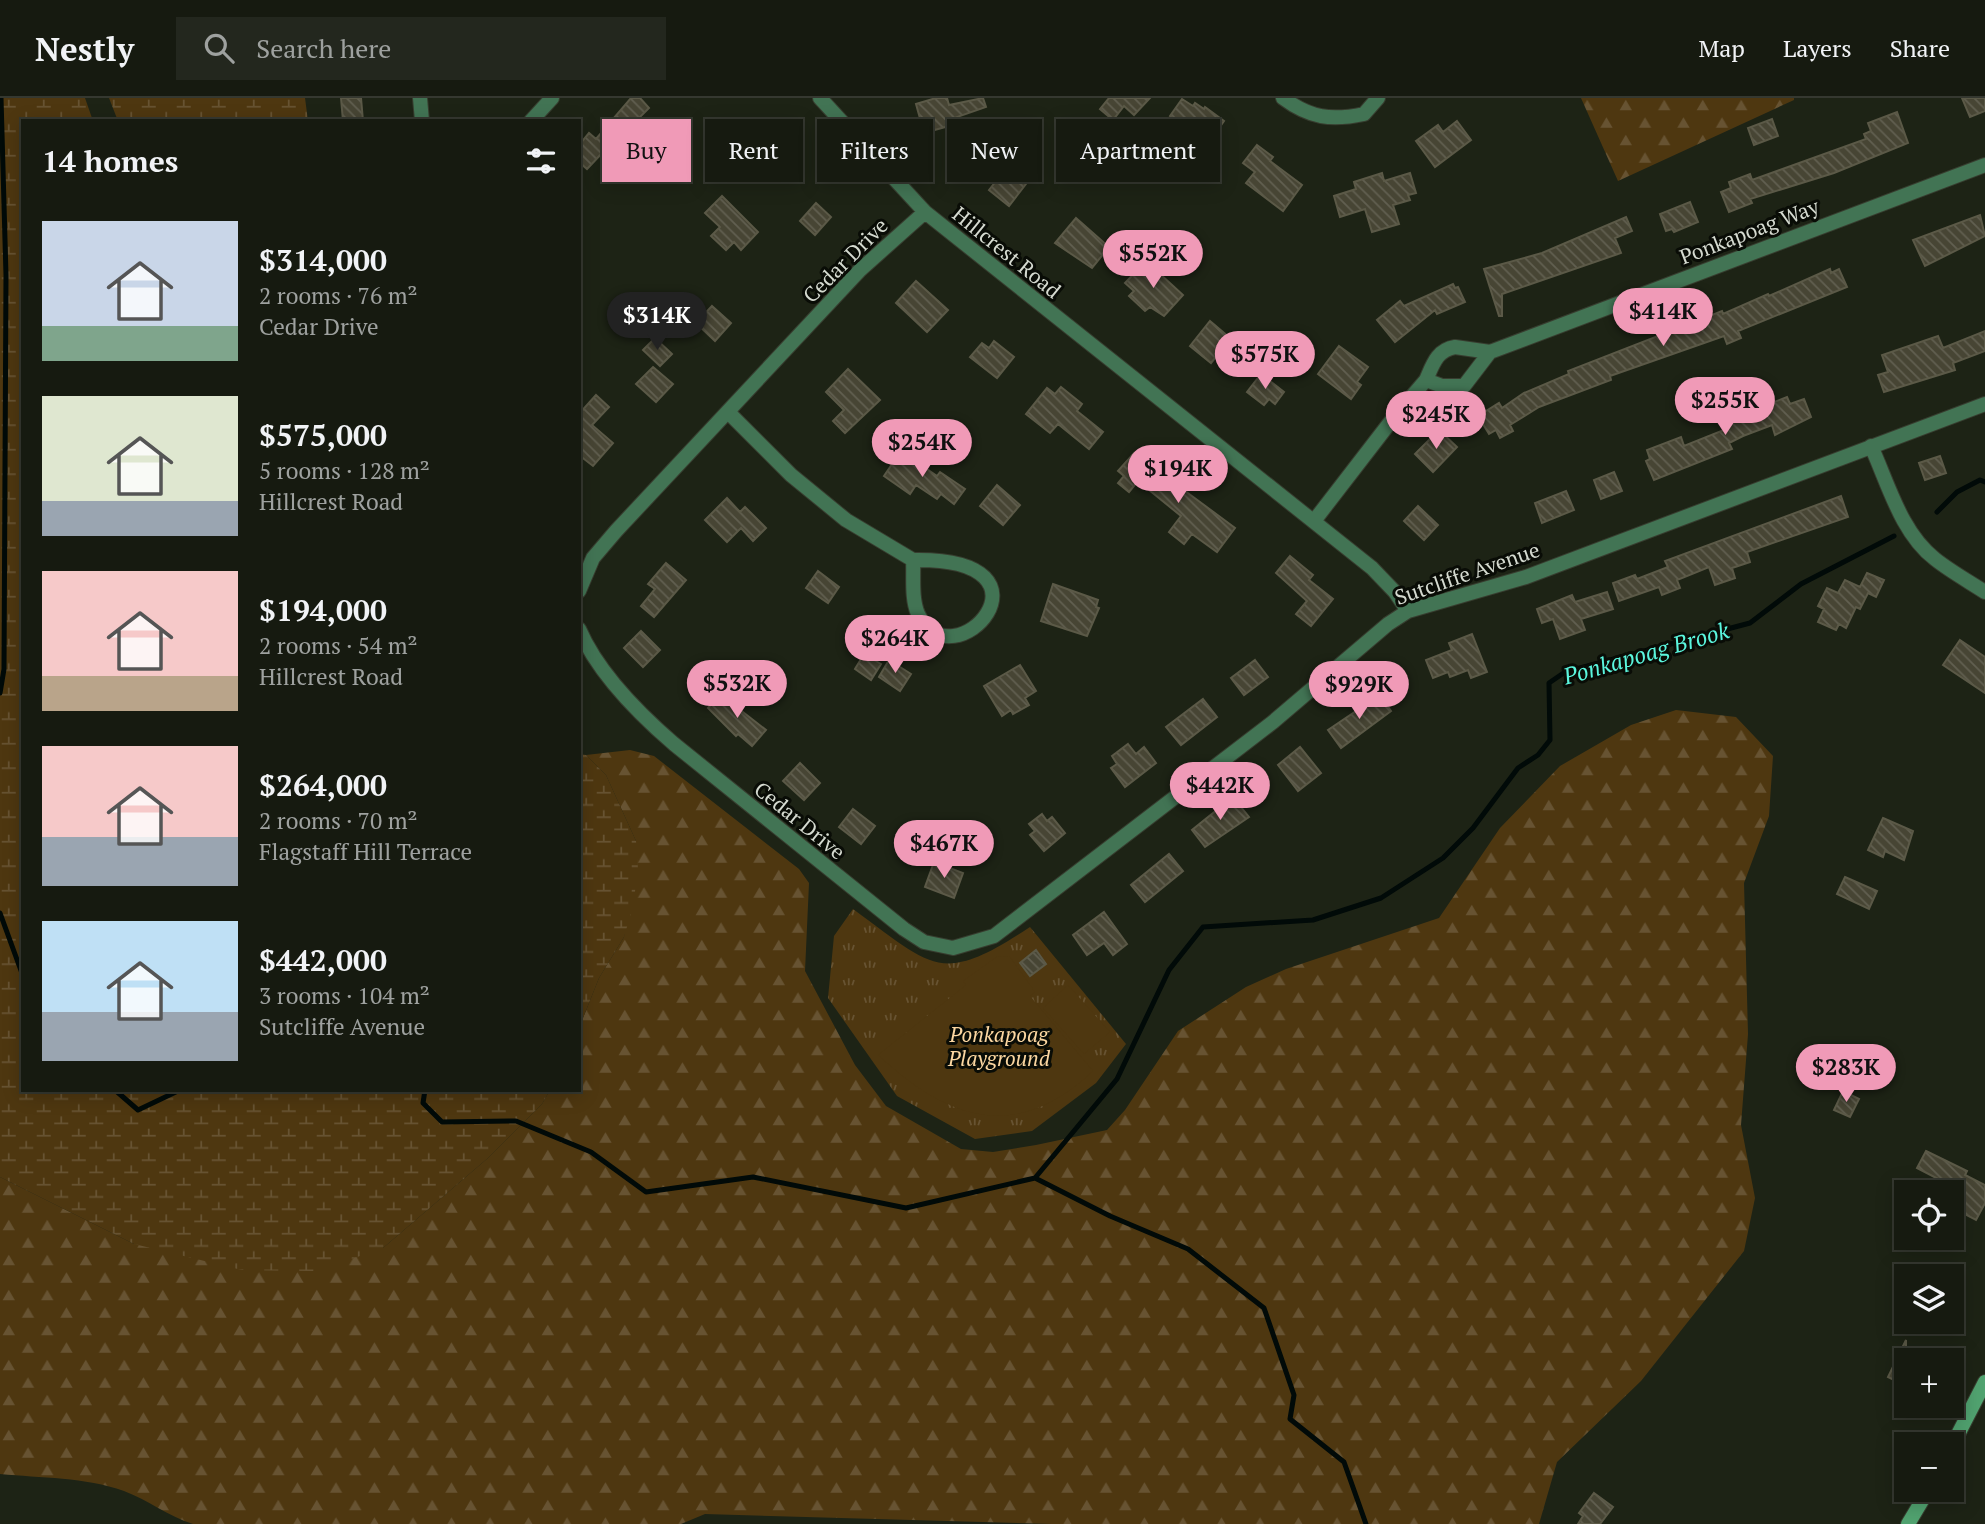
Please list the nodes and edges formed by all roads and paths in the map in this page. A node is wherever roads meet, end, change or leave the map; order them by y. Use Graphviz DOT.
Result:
graph roads {
  1 [pos="420,98"];
  2 [pos="552,98"];
  3 [pos="820,98"];
  4 [pos="1283,98"];
  5 [pos="1378,98"];
  6 [pos="422,119"];
  7 [pos="533,119"];
  8 [pos="1985,165"];
  9 [pos="925,212"];
  10 [pos="1490,352"];
  11 [pos="1426,380"];
  12 [pos="1985,404"];
  13 [pos="729,413"];
  14 [pos="1871,446"];
  15 [pos="1314,521"];
  16 [pos="913,560"];
  17 [pos="581,586"];
  18 [pos="1985,592"];
  19 [pos="1408,611"];
  20 [pos="581,632"];
  21 [pos="1034,906"];
  22 [pos="1985,1382"];
  23 [pos="1959,1432"];
  24 [pos="1921,1502"];
  25 [pos="1908,1524"];
  1 -- 6 [label="street"];
  2 -- 7 [label="street"];
  3 -- 9 [label="street, Hillcrest Road"];
  4 -- 5 [label="street"];
  8 -- 10 [label="street, Ponkapoag Way"];
  9 -- 13 [label="street, Cedar Drive"];
  9 -- 15 [label="street, Hillcrest Road"];
  10 -- 11 [label="street"];
  10 -- 11 [label="street"];
  11 -- 15 [label="street"];
  12 -- 14 [label="street, Sutcliffe Avenue"];
  13 -- 16 [label="street"];
  13 -- 17 [label="street, Cedar Drive"];
  14 -- 18 [label="street"];
  14 -- 19 [label="street, Sutcliffe Avenue"];
  15 -- 19 [label="street, Hillcrest Road"];
  16 -- 16 [label="street"];
  19 -- 21 [label="street, Sutcliffe Avenue"];
  20 -- 21 [label="street, Cedar Drive"];
  22 -- 23 [label="main road"];
  24 -- 25 [label="main road"];
}
